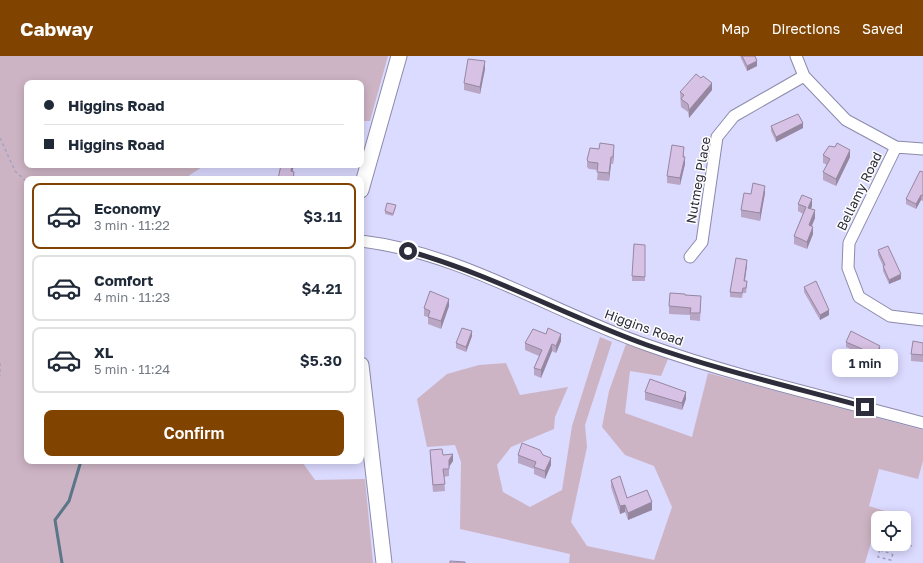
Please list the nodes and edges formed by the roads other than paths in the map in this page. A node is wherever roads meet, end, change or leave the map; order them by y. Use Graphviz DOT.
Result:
graph roads {
  1 [pos="399,56"];
  2 [pos="796,56"];
  3 [pos="804,76"];
  4 [pos="896,146"];
  5 [pos="923,149"];
  6 [pos="364,179"];
  7 [pos="364,242"];
  8 [pos="690,257"];
  9 [pos="923,320"];
  10 [pos="364,391"];
  11 [pos="923,423"];
  12 [pos="384,563"];
  1 -- 6 [label="main road"];
  2 -- 3 [label="street"];
  3 -- 4 [label="street"];
  3 -- 8 [label="street, Nutmeg Place"];
  4 -- 5 [label="street"];
  4 -- 9 [label="street, Bellamy Road"];
  7 -- 11 [label="street, Higgins Road"];
  10 -- 12 [label="main road"];
}
